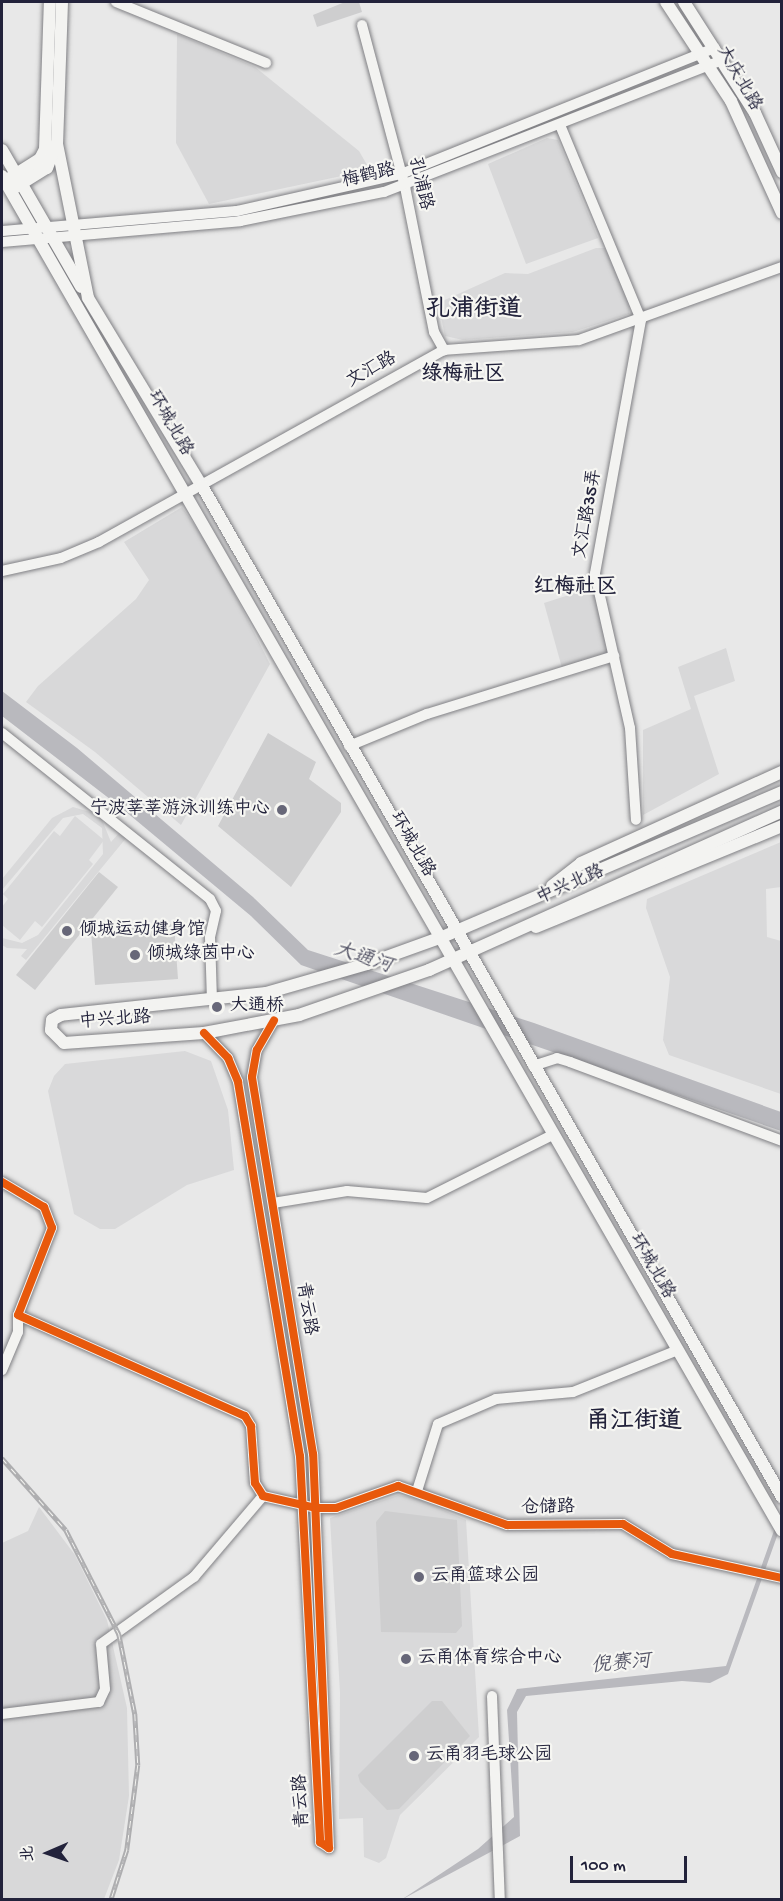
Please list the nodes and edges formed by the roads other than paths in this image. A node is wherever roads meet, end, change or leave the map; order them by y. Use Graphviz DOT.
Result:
graph roads {
  1 [pos="50,2"];
  2 [pos="62,2"];
  3 [pos="116,2"];
  4 [pos="666,2"];
  5 [pos="684,2"];
  6 [pos="362,25"];
  7 [pos="715,48"];
  8 [pos="702,53"];
  9 [pos="723,60"];
  10 [pos="266,63"];
  11 [pos="710,65"];
  12 [pos="560,125"];
  13 [pos="57,144"];
  14 [pos="2,150"];
  15 [pos="782,172"];
  16 [pos="400,174"];
  17 [pos="11,181"];
  18 [pos="405,187"];
  19 [pos="782,213"];
  20 [pos="2,231"];
  21 [pos="72,232"];
  22 [pos="51,234"];
  23 [pos="37,235"];
  24 [pos="2,242"];
  25 [pos="782,267"];
  26 [pos="88,298"];
  27 [pos="641,320"];
  28 [pos="444,350"];
  29 [pos="202,486"];
  30 [pos="188,493"];
  31 [pos="2,571"];
  32 [pos="614,656"];
  33 [pos="2,733"];
  34 [pos="349,746"];
  35 [pos="782,772"];
  36 [pos="782,792"];
  37 [pos="782,811"];
  38 [pos="636,820"];
  39 [pos="782,826"];
  40 [pos="541,895"];
  41 [pos="455,931"];
  42 [pos="508,934"];
  43 [pos="442,937"];
  44 [pos="467,952"];
  45 [pos="454,959"];
  46 [pos="213,1001"];
  47 [pos="274,1020"];
  48 [pos="204,1033"];
  49 [pos="533,1066"];
  50 [pos="554,1134"];
  51 [pos="782,1141"];
  52 [pos="2,1182"];
  53 [pos="273,1203"];
  54 [pos="18,1315"];
  55 [pos="678,1350"];
  56 [pos="2,1370"];
  57 [pos="778,1489"];
  58 [pos="417,1491"];
  59 [pos="263,1496"];
  60 [pos="303,1506"];
  61 [pos="316,1508"];
  62 [pos="782,1531"];
  63 [pos="782,1578"];
  64 [pos="492,1695"];
  65 [pos="2,1714"];
  66 [pos="500,1899"];
  1 -- 17 [label="main road"];
  2 -- 13 [label="main road, 环城北路"];
  3 -- 10 [label="street"];
  4 -- 8 [label="main road, 大庆北路"];
  5 -- 7 [label="main road, 大庆北路"];
  6 -- 16 [label="street, 孔浦路"];
  7 -- 8 [label="street, 梅鹤路"];
  7 -- 9 [label="main road, 大庆北路"];
  8 -- 11 [label="main road, 大庆北路"];
  8 -- 16 [label="street, 梅鹤路"];
  9 -- 11 [label="street, 梅鹤路"];
  9 -- 15 [label="main road, 大庆北路"];
  11 -- 12 [label="street, 梅鹤路"];
  11 -- 19 [label="main road, 大庆北路"];
  12 -- 18 [label="street, 梅鹤路"];
  12 -- 27 [label="street"];
  13 -- 17 [label="main road, 环城北路"];
  13 -- 21 [label="main road, 环城北路"];
  14 -- 17 [label="main road"];
  16 -- 18 [label="street, 孔浦路"];
  16 -- 21 [label="street, 梅鹤路"];
  17 -- 22 [label="main road, 环城北路"];
  17 -- 23 [label="main road, 环城北路"];
  18 -- 21 [label="street, 梅鹤路"];
  18 -- 28 [label="street, 孔浦路"];
  20 -- 23 [label="street, 梅鹤路"];
  21 -- 22 [label="street, 梅鹤路"];
  21 -- 26 [label="main road, 环城北路"];
  22 -- 23 [label="street, 梅鹤路"];
  22 -- 26 [label="main road, 环城北路"];
  23 -- 24 [label="street, 梅鹤路"];
  23 -- 30 [label="main road, 环城北路"];
  25 -- 27 [label="street, 文汇路"];
  26 -- 29 [label="main road, 环城北路"];
  27 -- 28 [label="street, 文汇路"];
  27 -- 32 [label="street, 文汇路35弄"];
  28 -- 29 [label="street, 文汇路"];
  29 -- 30 [label="street, 文汇路"];
  29 -- 34 [label="main road, 环城北路"];
  30 -- 31 [label="street, 文汇路"];
  30 -- 43 [label="main road, 环城北路"];
  32 -- 34 [label="street"];
  32 -- 38 [label="street, 文汇路35弄"];
  33 -- 46 [label="street"];
  34 -- 41 [label="main road, 环城北路"];
  35 -- 40 [label="main road"];
  36 -- 40 [label="main road, 中兴北路"];
  37 -- 42 [label="main road, 中兴北路"];
  39 -- 42 [label="main road"];
  40 -- 41 [label="main road, 中兴北路"];
  41 -- 43 [label="main road, 中兴北路"];
  41 -- 44 [label="main road, 环城北路"];
  42 -- 44 [label="main road, 中兴北路"];
  43 -- 45 [label="main road, 环城北路"];
  43 -- 46 [label="main road, 中兴北路"];
  44 -- 45 [label="main road, 中兴北路"];
  44 -- 49 [label="main road, 环城北路"];
  45 -- 47 [label="main road, 中兴北路"];
  45 -- 50 [label="main road, 环城北路"];
  46 -- 48 [label="main road, 中兴北路"];
  47 -- 48 [label="main road, 中兴北路"];
  47 -- 53 [label="street, 青云路"];
  48 -- 60 [label="street, 青云路"];
  49 -- 51 [label="street"];
  49 -- 57 [label="main road, 环城北路"];
  50 -- 53 [label="street"];
  50 -- 55 [label="main road, 环城北路"];
  52 -- 54 [label="street"];
  53 -- 61 [label="street, 青云路"];
  54 -- 56 [label="street"];
  54 -- 59 [label="street"];
  55 -- 58 [label="street"];
  55 -- 62 [label="main road, 环城北路"];
  58 -- 61 [label="street, 仓储路"];
  58 -- 63 [label="street, 仓储路"];
  59 -- 60 [label="street, 仓储路"];
  59 -- 65 [label="street"];
  60 -- 61 [label="street, 仓储路"];
  60 -- 61 [label="street, 青云路"];
  64 -- 66 [label="street"];
}
